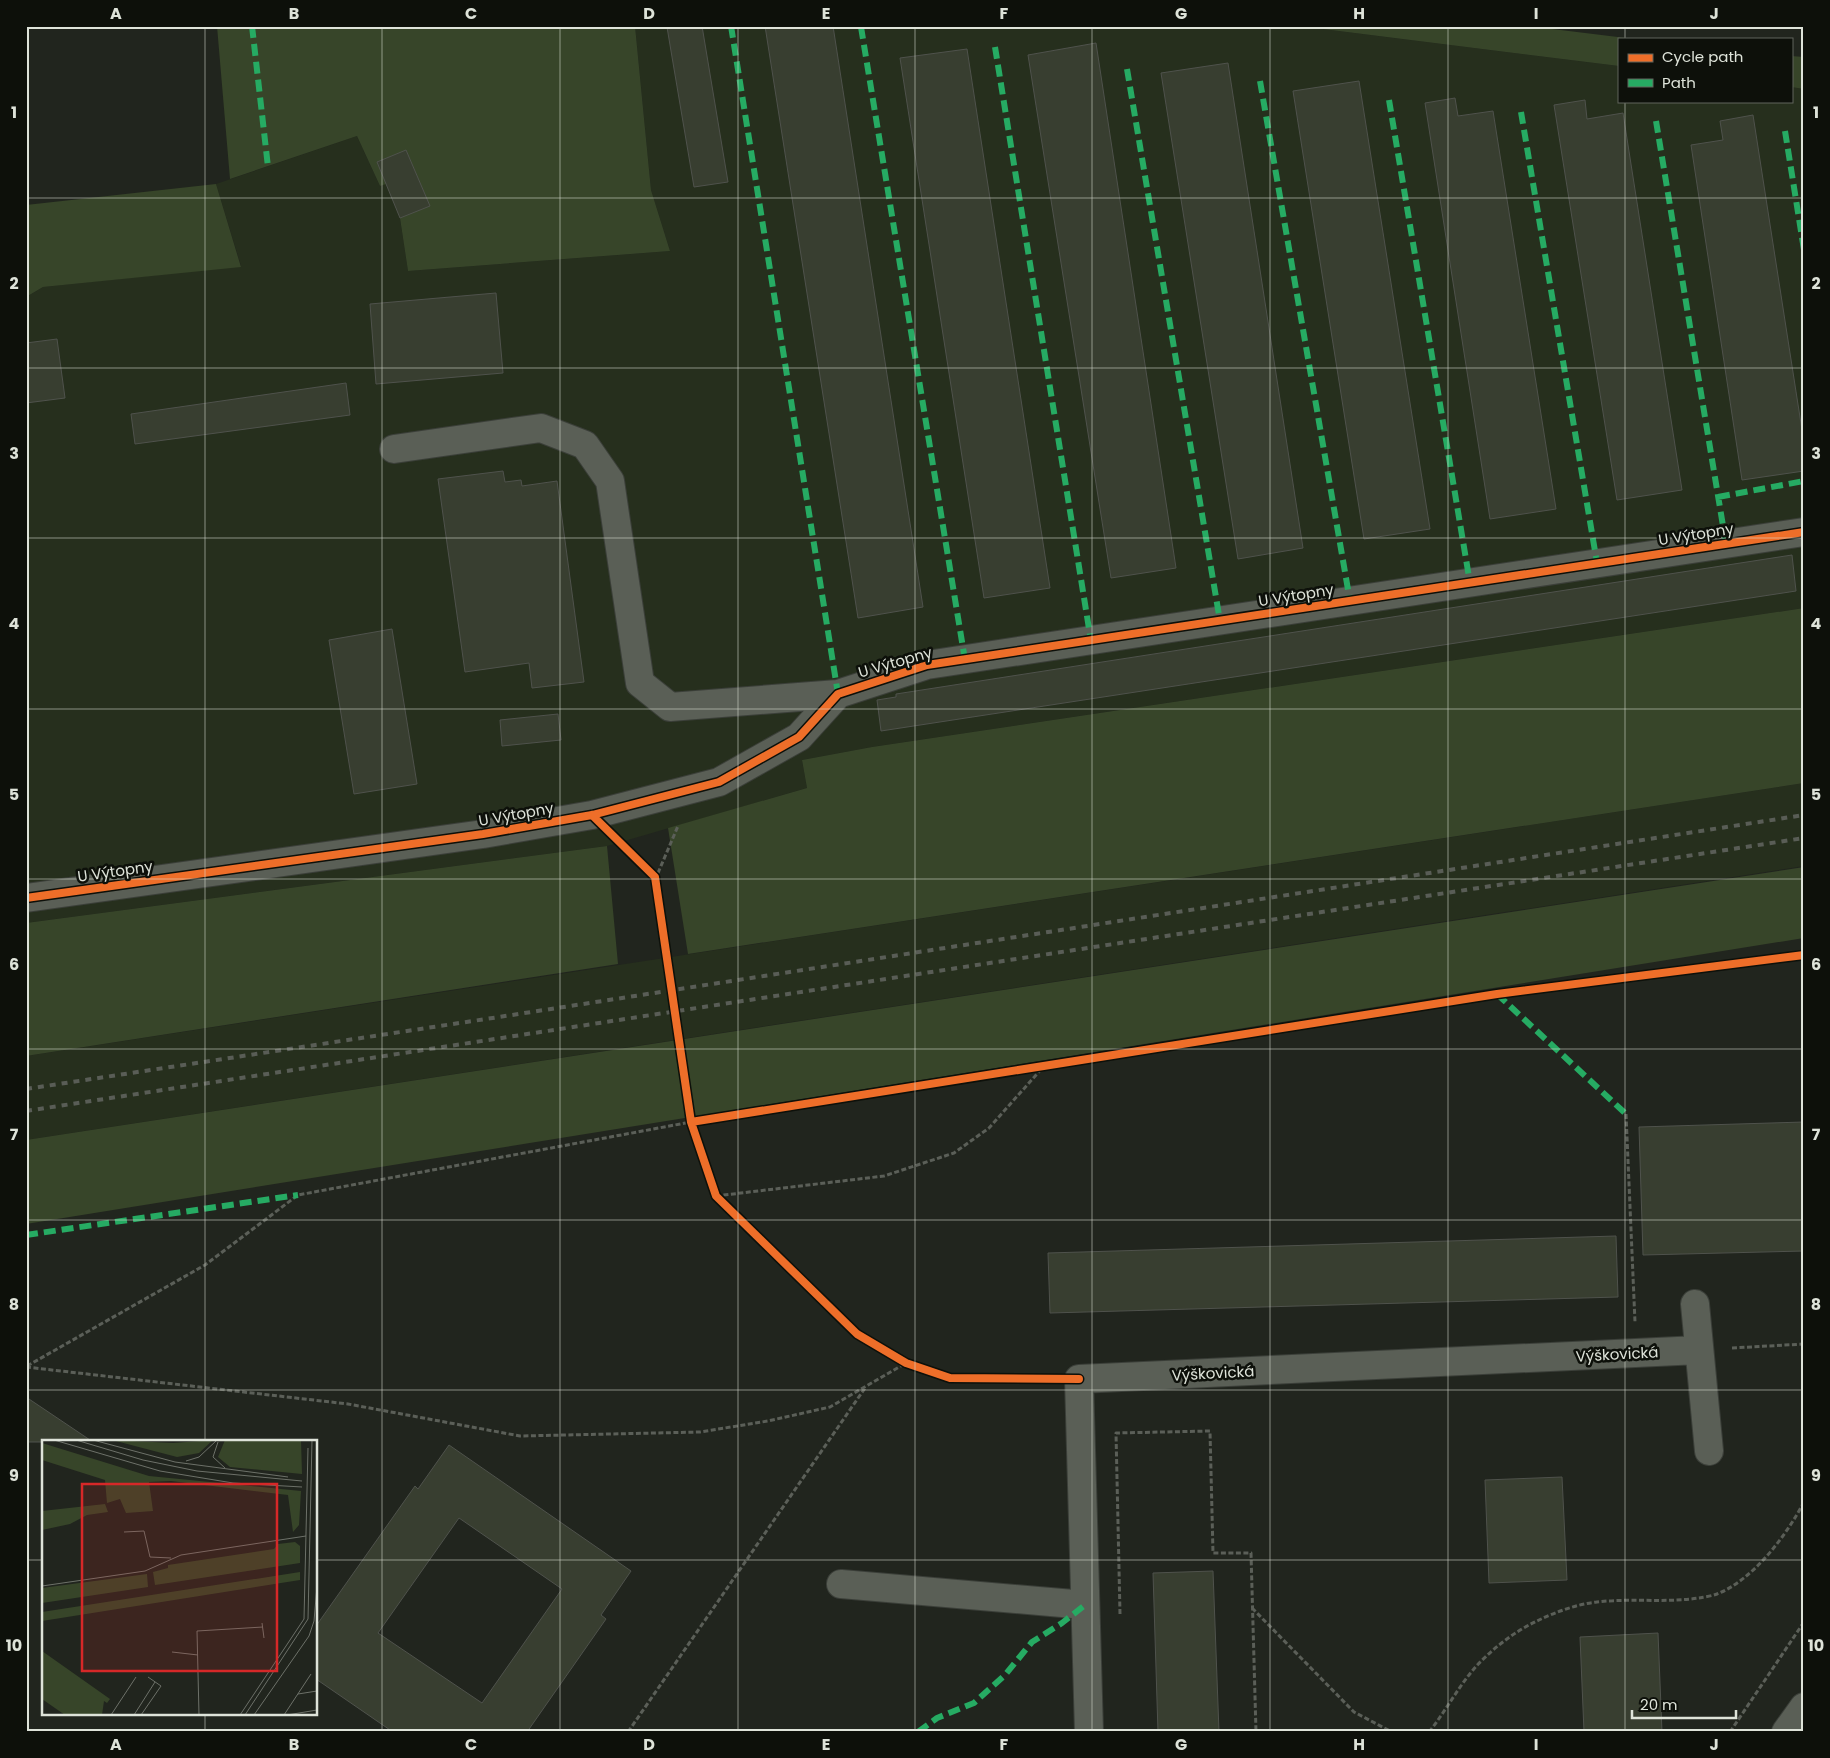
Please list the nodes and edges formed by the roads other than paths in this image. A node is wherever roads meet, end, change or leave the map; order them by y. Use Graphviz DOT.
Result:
graph roads {
  1 [pos="394,449"];
  2 [pos="1804,532"];
  3 [pos="838,694"];
  4 [pos="26,898"];
  5 [pos="1696,1304"];
  6 [pos="1699,1350"];
  7 [pos="1709,1450"];
  8 [pos="841,1584"];
  9 [pos="1085,1605"];
  10 [pos="1804,1706"];
  11 [pos="1089,1732"];
  12 [pos="1786,1732"];
  1 -- 3 [label="street"];
  2 -- 3 [label="street, U Výtopny"];
  3 -- 4 [label="street, U Výtopny"];
  5 -- 6 [label="street"];
  6 -- 7 [label="street"];
  6 -- 9 [label="street, Výškovická"];
  8 -- 9 [label="street"];
  9 -- 11 [label="street, Výškovická"];
  10 -- 12 [label="street"];
}
